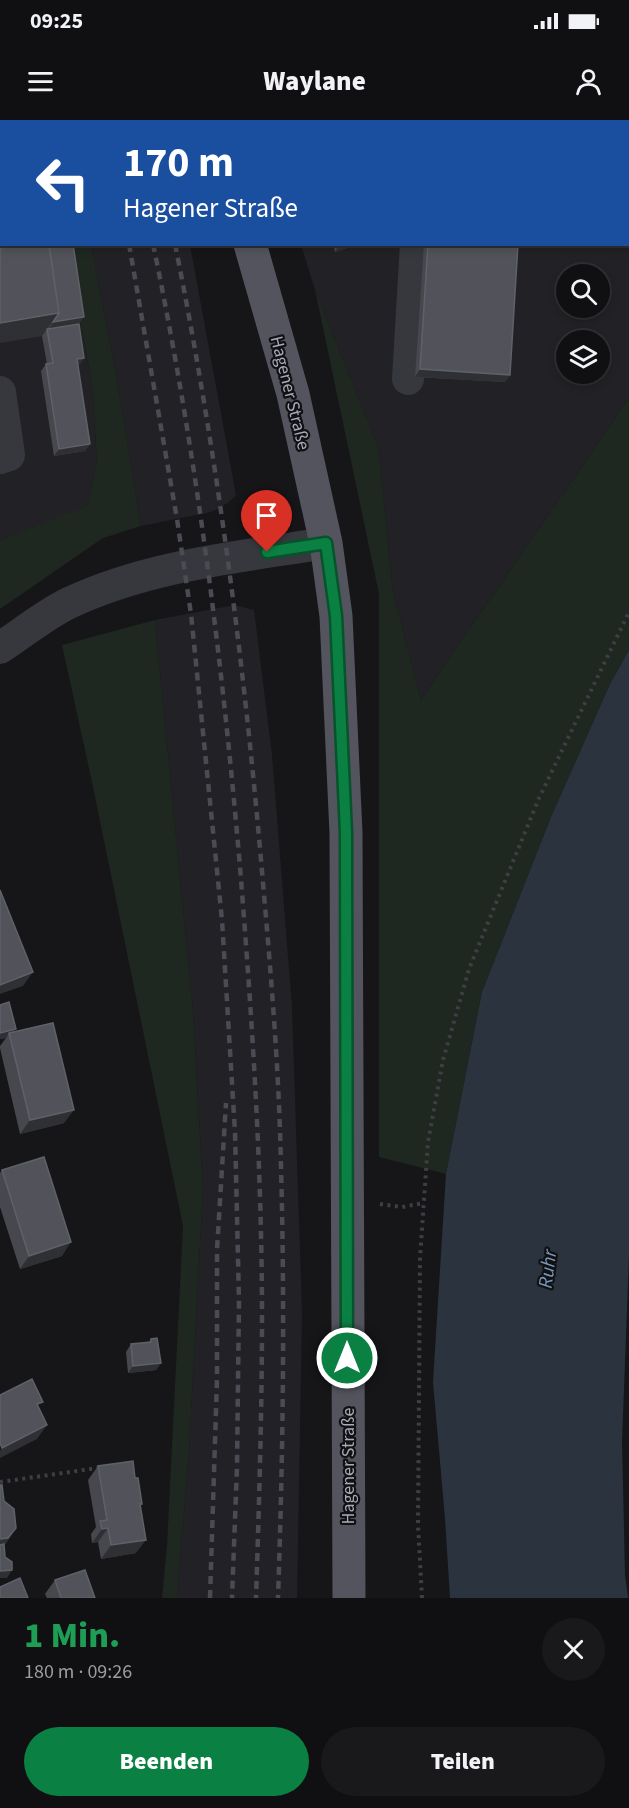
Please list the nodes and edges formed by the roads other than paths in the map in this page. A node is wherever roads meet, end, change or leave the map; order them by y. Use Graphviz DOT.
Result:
graph roads {
  1 [pos="251,246"];
  2 [pos="416,246"];
  3 [pos="408,379"];
  4 [pos="0,392"];
  5 [pos="0,458"];
  6 [pos="326,543"];
  7 [pos="0,648"];
  8 [pos="349,1598"];
  1 -- 6 [label="main road, Hagener Straße"];
  2 -- 3 [label="street"];
  4 -- 5 [label="street"];
  6 -- 7 [label="street"];
  6 -- 8 [label="main road, Hagener Straße"];
}
